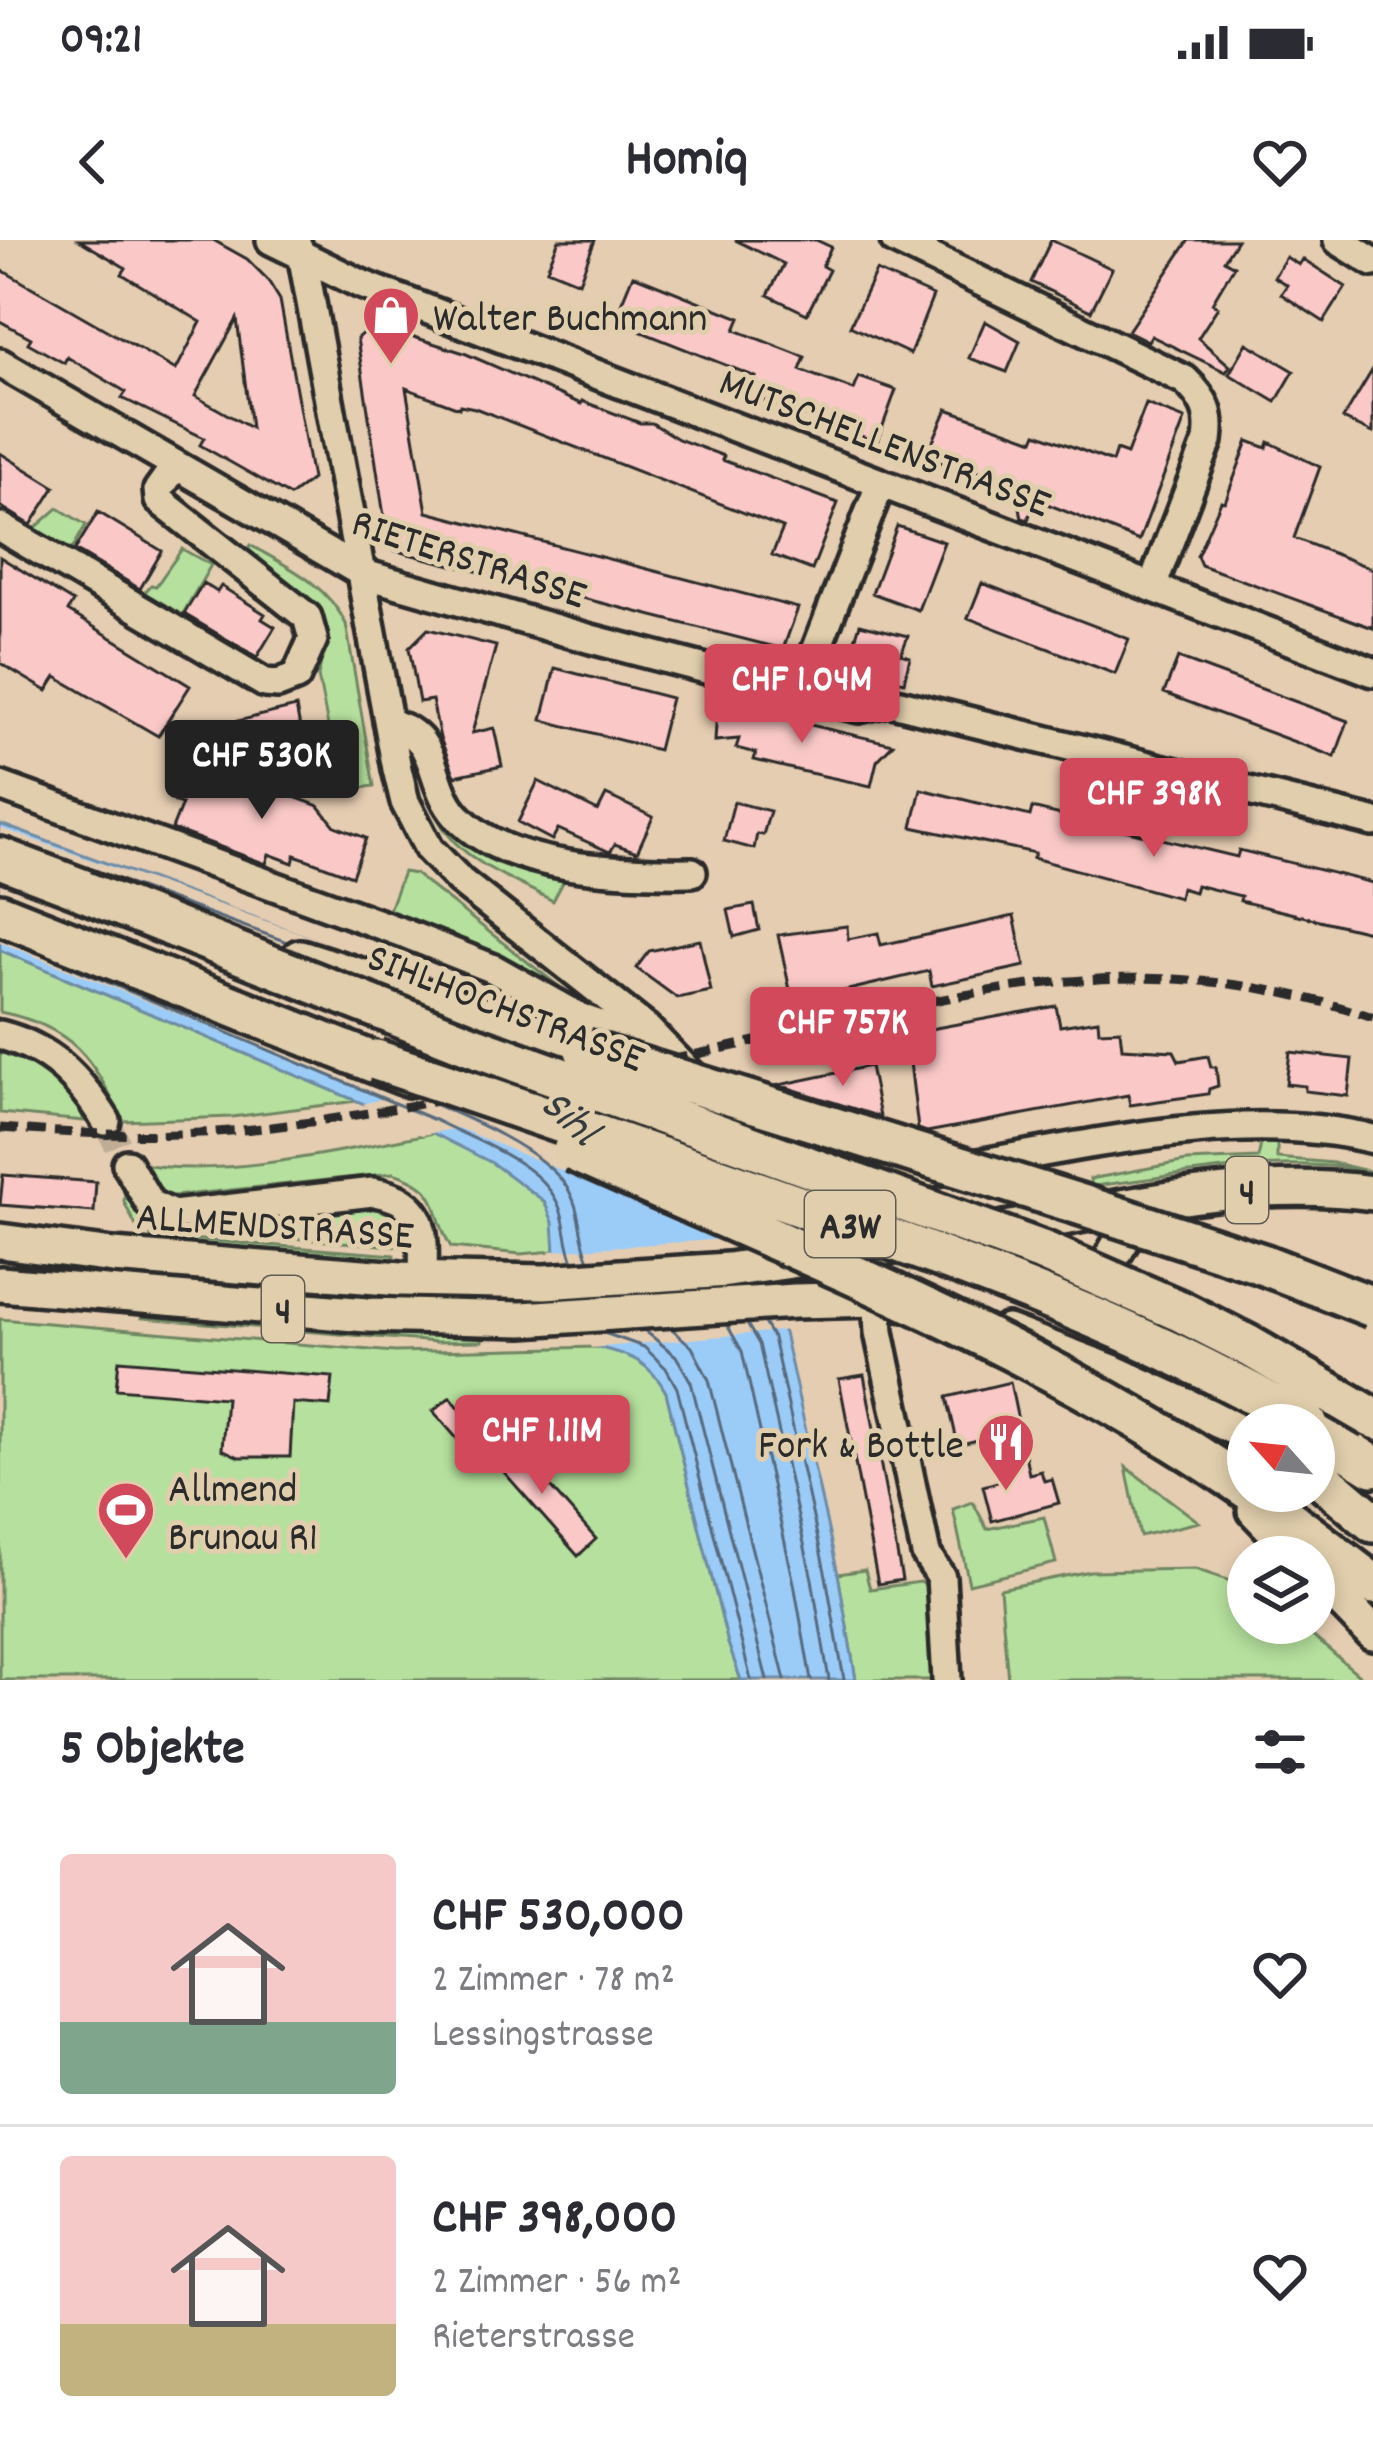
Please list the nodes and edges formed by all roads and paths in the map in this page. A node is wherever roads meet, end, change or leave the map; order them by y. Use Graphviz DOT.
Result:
graph roads {
  1 [pos="271,240"];
  2 [pos="895,240"];
  3 [pos="1338,240"];
  4 [pos="299,250"];
  5 [pos="1373,262"];
  6 [pos="0,363"];
  7 [pos="176,465"];
  8 [pos="880,485"];
  9 [pos="0,527"];
  10 [pos="364,574"];
  11 [pos="1153,584"];
  12 [pos="1373,672"];
  13 [pos="800,692"];
  14 [pos="389,724"];
  15 [pos="0,786"];
  16 [pos="1373,822"];
  17 [pos="0,858"];
  18 [pos="692,872"];
  19 [pos="83,891"];
  20 [pos="0,914"];
  21 [pos="646,1028"];
  22 [pos="0,1035"];
  23 [pos="376,1060"];
  24 [pos="106,1121"];
  25 [pos="752,1137"];
  26 [pos="1373,1139"];
  27 [pos="127,1164"];
  28 [pos="819,1186"];
  29 [pos="1365,1194"];
  30 [pos="1146,1205"];
  31 [pos="970,1235"];
  32 [pos="0,1241"];
  33 [pos="776,1263"];
  34 [pos="423,1279"];
  35 [pos="0,1284"];
  36 [pos="877,1299"];
  37 [pos="1373,1307"];
  38 [pos="1112,1372"];
  39 [pos="1270,1404"];
  40 [pos="1373,1418"];
  41 [pos="1227,1424"];
  42 [pos="1335,1442"];
  43 [pos="1373,1466"];
  44 [pos="1227,1475"];
  45 [pos="1335,1484"];
  46 [pos="1335,1491"];
  47 [pos="1373,1502"];
  48 [pos="1279,1512"];
  49 [pos="1373,1522"];
  50 [pos="1279,1536"];
  51 [pos="1373,1584"];
  52 [pos="1335,1594"];
  53 [pos="1373,1633"];
  54 [pos="947,1680"];
  1 -- 4 [label="street, MUTSCHELLENSTRASSE"];
  2 -- 11 [label="street"];
  3 -- 5 [label="street"];
  4 -- 8 [label="street, MUTSCHELLENSTRASSE"];
  4 -- 10 [label="street"];
  6 -- 7 [label="street, RIETERSTRASSE"];
  7 -- 9 [label="street"];
  7 -- 10 [label="street, RIETERSTRASSE"];
  8 -- 11 [label="street, MUTSCHELLENSTRASSE"];
  8 -- 13 [label="street"];
  10 -- 13 [label="street, RIETERSTRASSE"];
  10 -- 14 [label="street"];
  11 -- 12 [label="street, MUTSCHELLENSTRASSE"];
  13 -- 16 [label="street, RIETERSTRASSE"];
  14 -- 18 [label="street"];
  14 -- 21 [label="street"];
  15 -- 21 [label="street"];
  17 -- 19 [label="highway, SIHLHOCHSTRASSE / A3W"];
  19 -- 37 [label="highway, bridge"];
  19 -- 40 [label="highway, SIHLHOCHSTRASSE / A3W, bridge"];
  20 -- 23 [label="highway, A3W"];
  21 -- 25 [label="street"];
  22 -- 24 [label="street"];
  23 -- 39 [label="highway, A3W, bridge"];
  23 -- 44 [label="highway, bridge"];
  25 -- 28 [label="street"];
  25 -- 33 [label="street"];
  26 -- 28 [label="street"];
  27 -- 34 [label="street"];
  28 -- 31 [label="street"];
  29 -- 30 [label="main road, 4"];
  30 -- 31 [label="main road, 4"];
  30 -- 38 [label="main road"];
  31 -- 33 [label="main road, 4"];
  32 -- 34 [label="main road, ALLMENDSTRASSE / 4"];
  33 -- 34 [label="main road, ALLMENDSTRASSE / 4"];
  35 -- 36 [label="main road, ALLMENDSTRASSE / 4"];
  36 -- 38 [label="main road, 4"];
  36 -- 54 [label="street"];
  38 -- 41 [label="main road"];
  38 -- 50 [label="main road, 4"];
  42 -- 43 [label="highway, A3W"];
  45 -- 47 [label="main road"];
  46 -- 49 [label="highway"];
  48 -- 51 [label="highway"];
  52 -- 53 [label="main road"];
}
